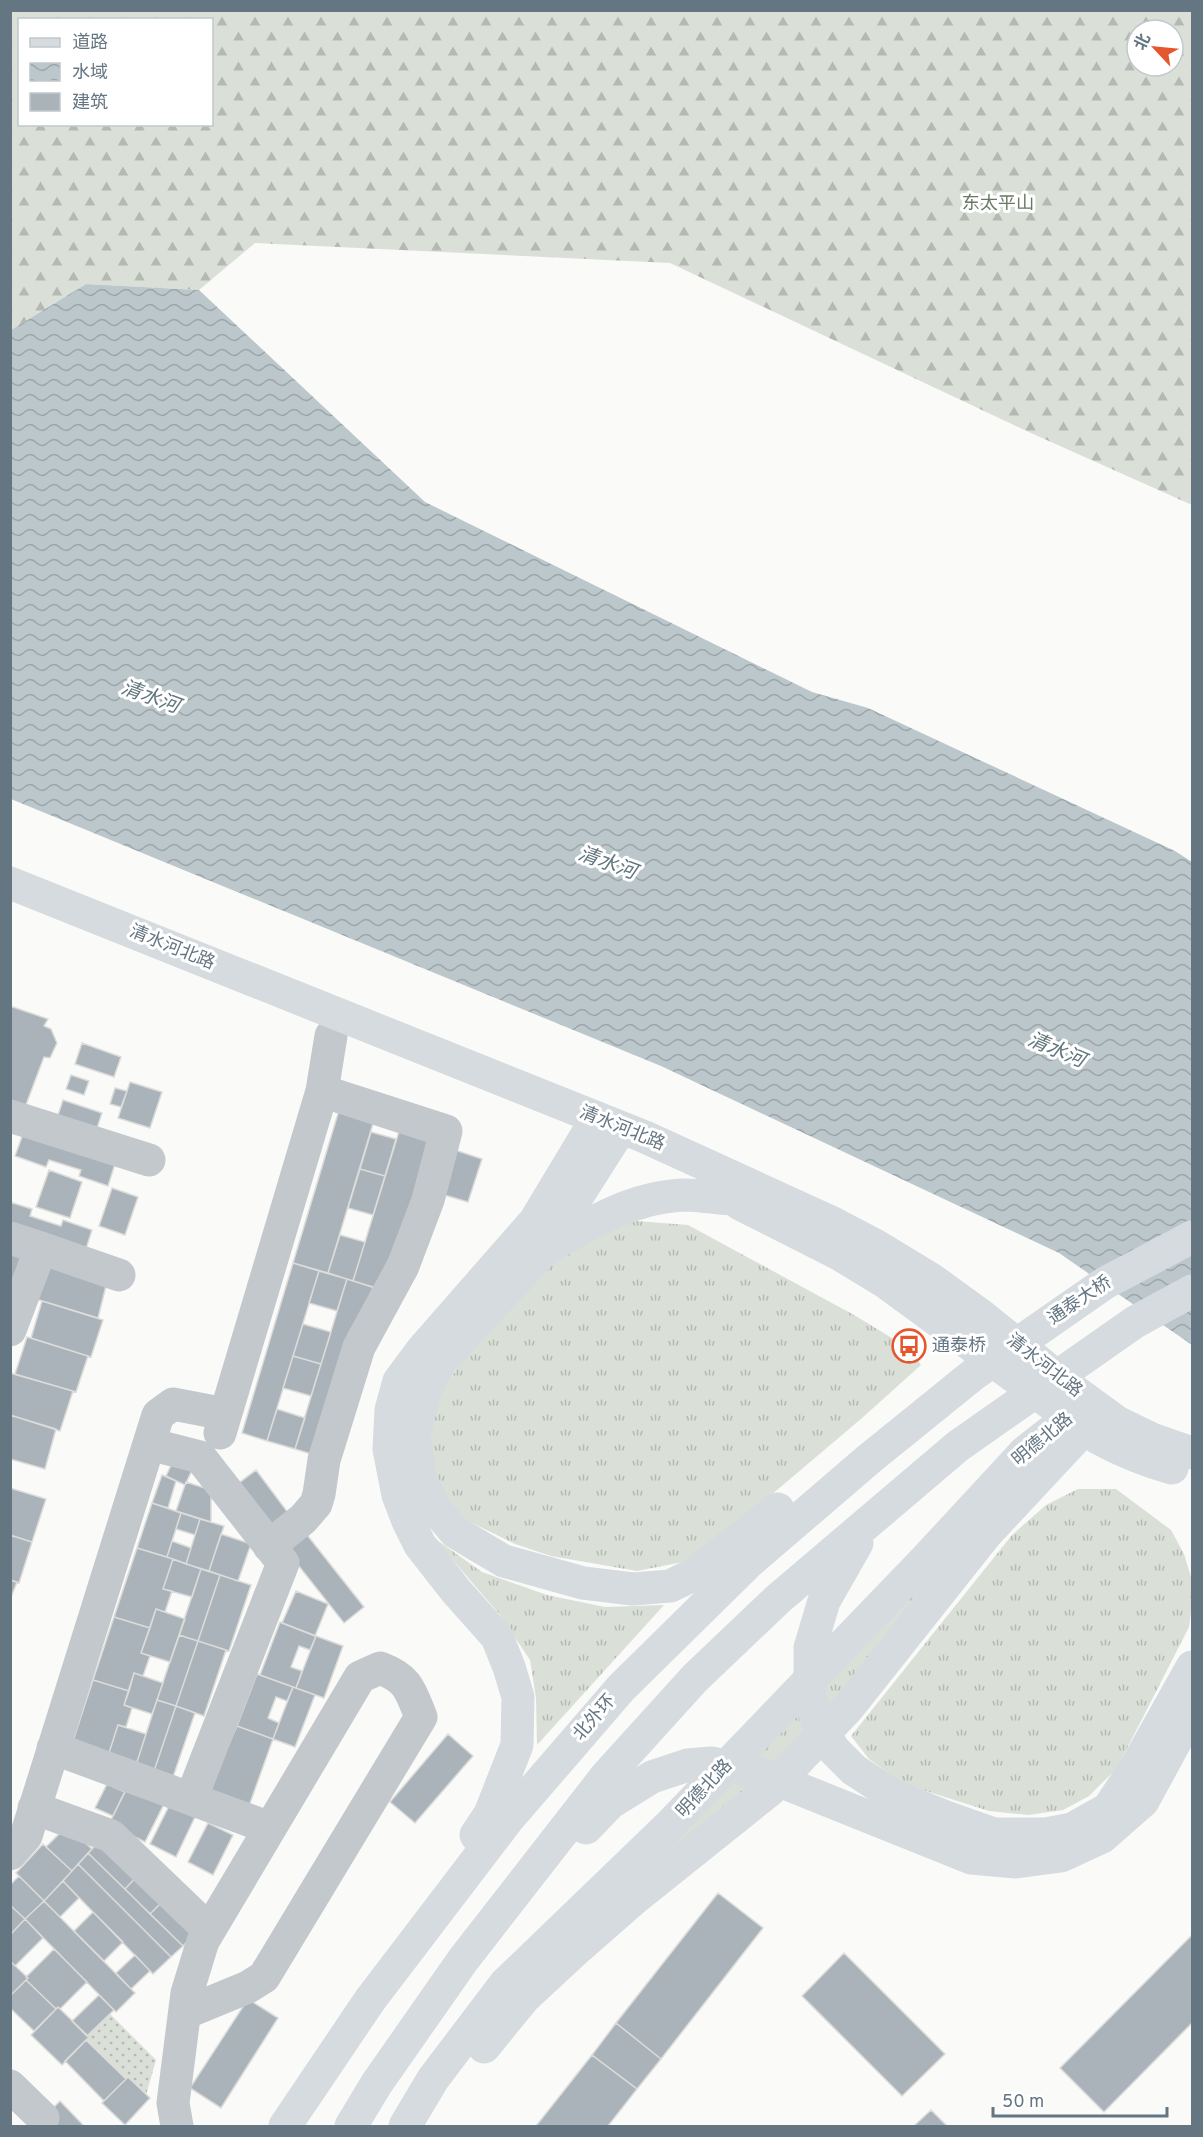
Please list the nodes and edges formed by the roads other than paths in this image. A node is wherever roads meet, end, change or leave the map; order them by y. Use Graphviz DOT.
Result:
graph roads {
  1 [pos="10,883"];
  2 [pos="10,907"];
  3 [pos="331,1036"];
  4 [pos="322,1091"];
  5 [pos="10,1116"];
  6 [pos="603,1132"];
  7 [pos="149,1160"];
  8 [pos="730,1199"];
  9 [pos="1192,1237"];
  10 [pos="10,1238"];
  11 [pos="41,1248"];
  12 [pos="542,1252"];
  13 [pos="119,1275"];
  14 [pos="1192,1291"];
  15 [pos="10,1330"];
  16 [pos="974,1374"];
  17 [pos="1081,1416"];
  18 [pos="149,1444"];
  19 [pos="1192,1453"];
  20 [pos="1192,1473"];
  21 [pos="870,1521"];
  22 [pos="269,1546"];
  23 [pos="1192,1666"];
  24 [pos="1192,1712"];
  25 [pos="53,1748"];
  26 [pos="191,1799"];
  27 [pos="34,1808"];
  28 [pos="270,1828"];
  29 [pos="10,1854"];
  30 [pos="209,1930"];
  31 [pos="184,2013"];
  32 [pos="177,2127"];
  33 [pos="284,2127"];
  34 [pos="351,2127"];
  35 [pos="360,2127"];
  36 [pos="405,2127"];
  37 [pos="430,2127"];
  1 -- 6 [label="main road, 清水河北路"];
  2 -- 3 [label="main road, 清水河北路"];
  3 -- 4 [label="street"];
  3 -- 6 [label="main road, 清水河北路"];
  4 -- 18 [label="street"];
  4 -- 22 [label="street"];
  5 -- 7 [label="street"];
  6 -- 8 [label="main road, 清水河北路"];
  6 -- 12 [label="main road"];
  6 -- 17 [label="main road, 清水河北路"];
  6 -- 33 [label="main road"];
  8 -- 12 [label="main road"];
  8 -- 17 [label="main road, 清水河北路"];
  9 -- 16 [label="main road, 通泰大桥"];
  10 -- 11 [label="street"];
  11 -- 13 [label="street"];
  11 -- 15 [label="street"];
  12 -- 16 [label="main road"];
  14 -- 21 [label="main road"];
  16 -- 33 [label="main road, 北外环"];
  17 -- 19 [label="main road, 清水河北路"];
  17 -- 20 [label="main road, 清水河北路"];
  17 -- 36 [label="main road, 明德北路"];
  17 -- 37 [label="main road, 明德北路"];
  18 -- 22 [label="street"];
  18 -- 25 [label="street"];
  21 -- 23 [label="main road"];
  21 -- 34 [label="main road"];
  22 -- 26 [label="street"];
  24 -- 35 [label="main road"];
  25 -- 26 [label="street"];
  25 -- 27 [label="street"];
  26 -- 28 [label="street"];
  27 -- 29 [label="street"];
  27 -- 30 [label="street"];
  28 -- 30 [label="street"];
  28 -- 31 [label="street"];
  30 -- 31 [label="street"];
  31 -- 32 [label="street"];
}
